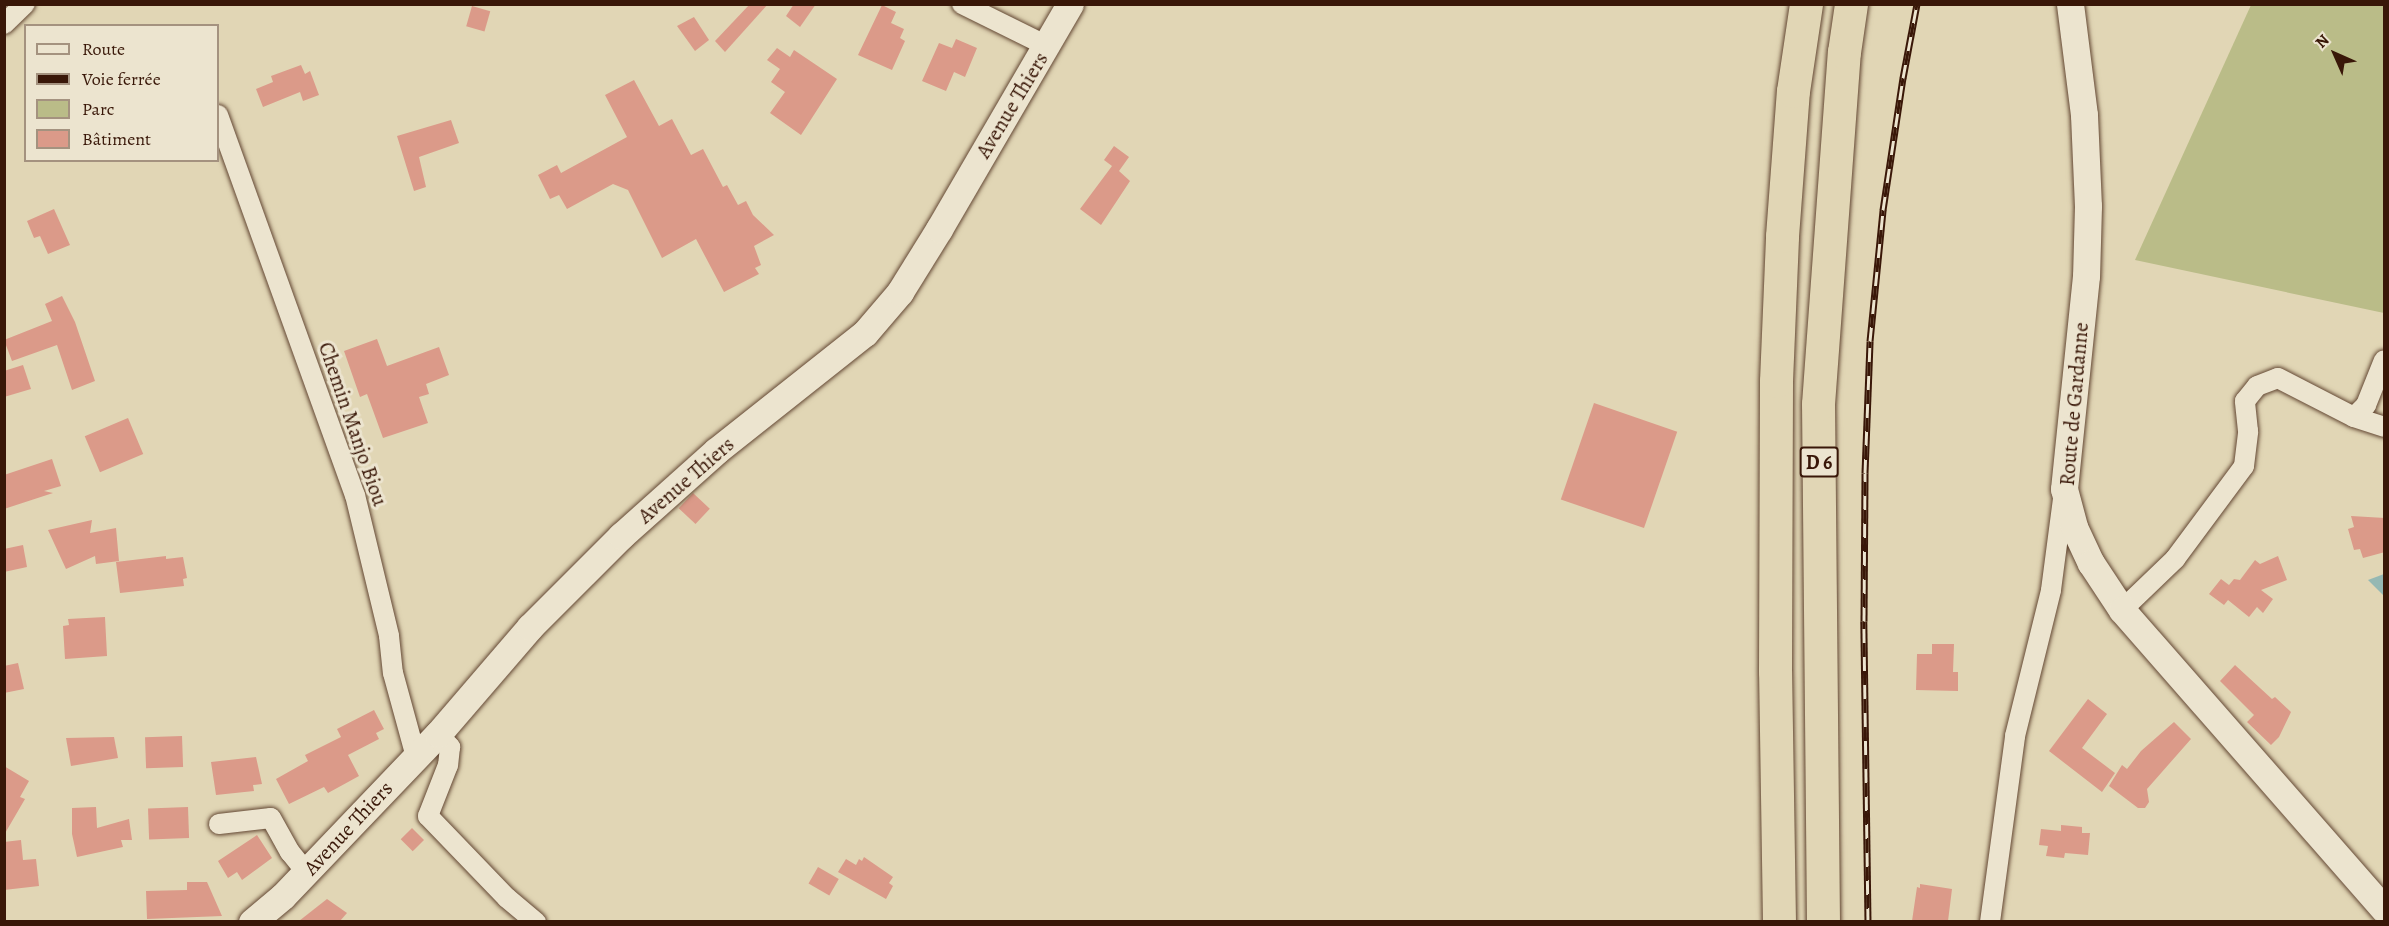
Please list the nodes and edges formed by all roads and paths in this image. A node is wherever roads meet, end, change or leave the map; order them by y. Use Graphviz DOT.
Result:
graph roads {
  1 [pos="26,4"];
  2 [pos="962,4"];
  3 [pos="1070,4"];
  4 [pos="1806,4"];
  5 [pos="1851,4"];
  6 [pos="2070,4"];
  7 [pos="4,24"];
  8 [pos="1047,46"];
  9 [pos="219,118"];
  10 [pos="2385,360"];
  11 [pos="2355,417"];
  12 [pos="2385,427"];
  13 [pos="2064,489"];
  14 [pos="2122,610"];
  15 [pos="438,734"];
  16 [pos="416,757"];
  17 [pos="219,824"];
  18 [pos="306,872"];
  19 [pos="2385,909"];
  20 [pos="252,921"];
  21 [pos="536,921"];
  22 [pos="1779,921"];
  23 [pos="1823,921"];
  24 [pos="1990,921"];
  1 -- 7 [label="street"];
  2 -- 8 [label="street"];
  3 -- 8 [label="main road, Avenue Thiers"];
  4 -- 22 [label="highway, D 6"];
  5 -- 23 [label="highway, D 6"];
  6 -- 13 [label="main road, Route de Gardanne"];
  8 -- 15 [label="main road, Avenue Thiers"];
  9 -- 16 [label="street, Chemin Manjo Biou"];
  10 -- 11 [label="street"];
  11 -- 12 [label="street"];
  11 -- 14 [label="street"];
  13 -- 14 [label="main road, Route de Gardanne"];
  13 -- 24 [label="street"];
  14 -- 19 [label="main road, Route de Gardanne"];
  15 -- 16 [label="main road, Avenue Thiers"];
  15 -- 21 [label="street"];
  16 -- 18 [label="main road, Avenue Thiers"];
  17 -- 18 [label="street"];
  18 -- 20 [label="main road, Avenue Thiers"];
}
